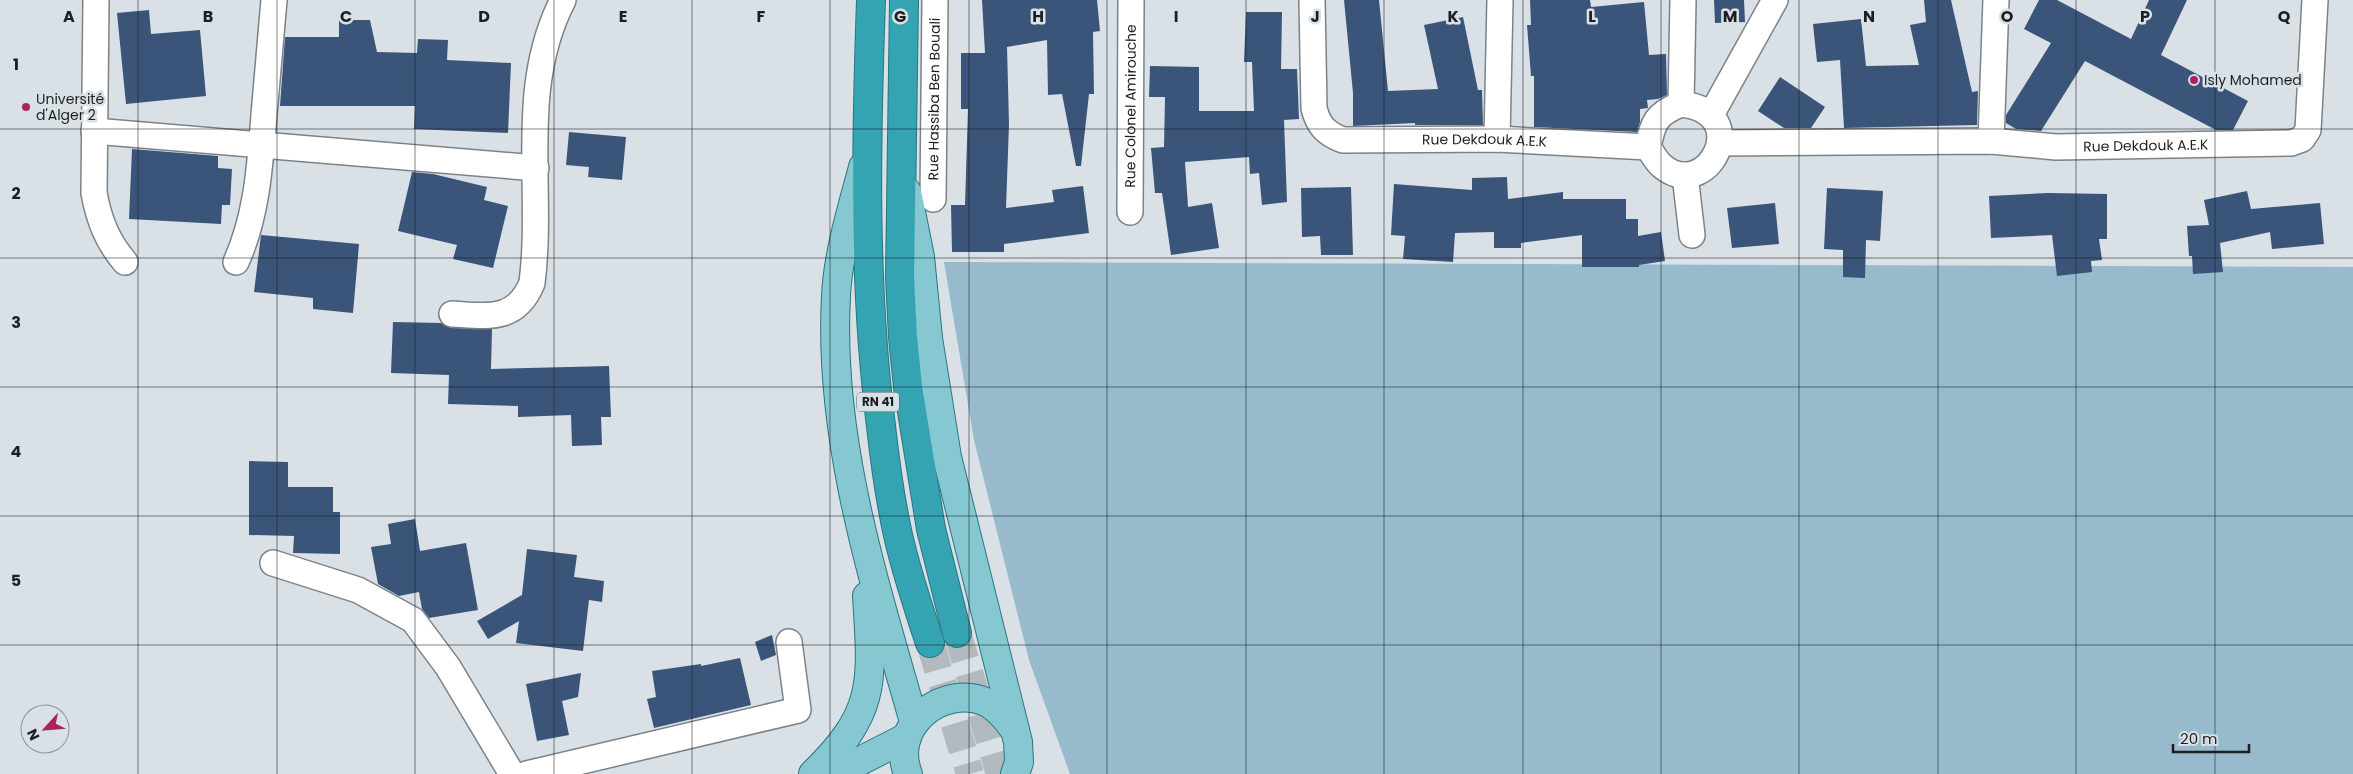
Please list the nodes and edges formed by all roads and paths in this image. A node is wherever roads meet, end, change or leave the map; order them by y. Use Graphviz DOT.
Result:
graph roads {
  1 [pos="96,0"];
  2 [pos="274,0"];
  3 [pos="563,0"];
  4 [pos="871,0"];
  5 [pos="904,0"];
  6 [pos="935,0"];
  7 [pos="1131,0"];
  8 [pos="1312,0"];
  9 [pos="1500,0"];
  10 [pos="1683,0"];
  11 [pos="1775,0"];
  12 [pos="1996,0"];
  13 [pos="2315,0"];
  14 [pos="1681,104"];
  15 [pos="1711,115"];
  16 [pos="94,131"];
  17 [pos="1497,139"];
  18 [pos="1991,141"];
  19 [pos="1720,143"];
  20 [pos="262,145"];
  21 [pos="1648,147"];
  22 [pos="866,156"];
  23 [pos="903,166"];
  24 [pos="536,168"];
  25 [pos="1685,175"];
  26 [pos="933,199"];
  27 [pos="1130,212"];
  28 [pos="1692,236"];
  29 [pos="125,262"];
  30 [pos="236,262"];
  31 [pos="452,314"];
  32 [pos="864,545"];
  33 [pos="273,563"];
  34 [pos="957,633"];
  35 [pos="789,642"];
  36 [pos="930,643"];
  37 [pos="911,729"];
  38 [pos="1015,735"];
  39 [pos="512,774"];
  40 [pos="526,774"];
  41 [pos="813,774"];
  42 [pos="826,774"];
  43 [pos="908,774"];
  44 [pos="1015,774"];
  45 [pos="1031,774"];
  1 -- 16 [label="street"];
  2 -- 20 [label="street"];
  3 -- 24 [label="street"];
  4 -- 22 [label="highway, RN 41"];
  5 -- 23 [label="highway, RN 41"];
  6 -- 26 [label="street, Rue Hassiba Ben Bouali"];
  7 -- 27 [label="street, Rue Colonel Amirouche"];
  8 -- 17 [label="street, Rue Dekdouk A.E.K"];
  9 -- 17 [label="street"];
  10 -- 14 [label="street"];
  11 -- 15 [label="street"];
  12 -- 18 [label="street"];
  13 -- 18 [label="street, Rue Dekdouk A.E.K"];
  14 -- 15 [label="street"];
  14 -- 21 [label="street"];
  15 -- 19 [label="street"];
  16 -- 20 [label="street"];
  16 -- 29 [label="street"];
  17 -- 21 [label="street, Rue Dekdouk A.E.K"];
  18 -- 19 [label="street, Rue Dekdouk A.E.K"];
  19 -- 25 [label="street"];
  20 -- 24 [label="street"];
  20 -- 30 [label="street"];
  21 -- 25 [label="street"];
  22 -- 32 [label="main road"];
  22 -- 36 [label="highway, RN 41"];
  23 -- 34 [label="highway, RN 41"];
  23 -- 38 [label="main road"];
  24 -- 31 [label="street"];
  25 -- 28 [label="street"];
  32 -- 37 [label="main road"];
  32 -- 41 [label="main road"];
  33 -- 39 [label="street"];
  35 -- 40 [label="street"];
  37 -- 38 [label="main road"];
  37 -- 42 [label="main road"];
  37 -- 43 [label="main road"];
  38 -- 44 [label="main road"];
  38 -- 45 [label="main road"];
}
